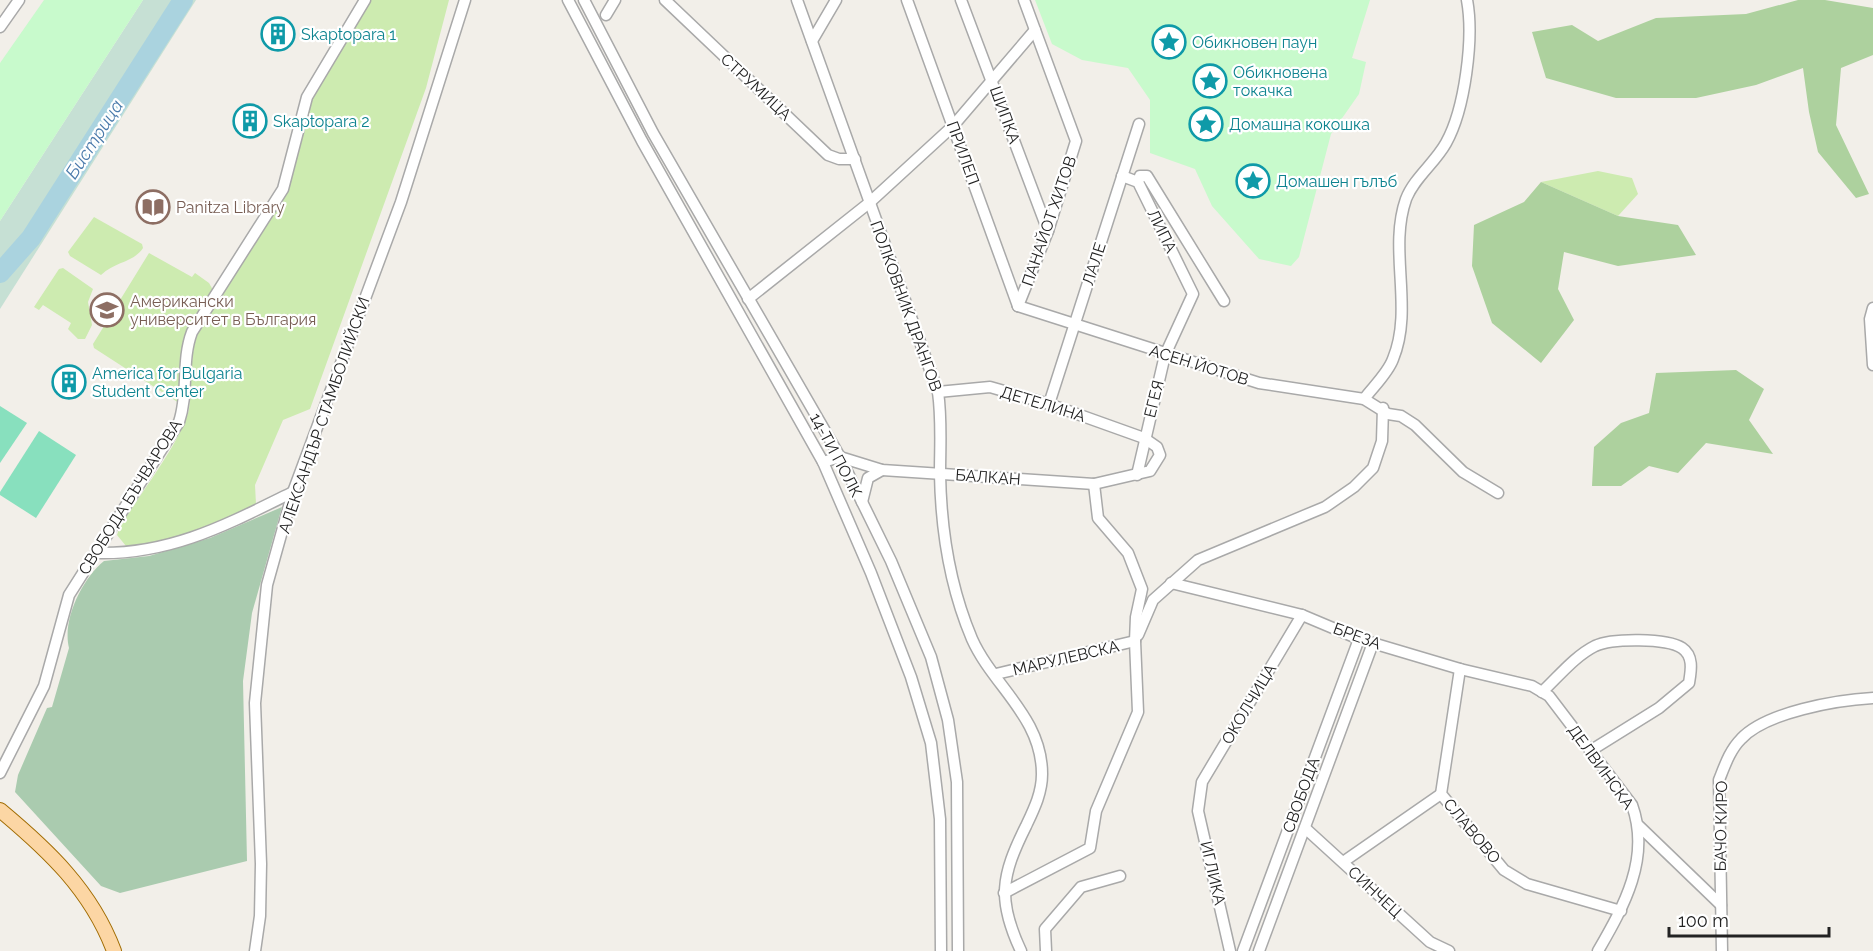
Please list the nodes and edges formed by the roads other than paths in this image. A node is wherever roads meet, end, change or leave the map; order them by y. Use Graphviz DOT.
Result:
graph roads {
  1 [pos="19,0"];
  2 [pos="365,0"];
  3 [pos="465,0"];
  4 [pos="568,0"];
  5 [pos="584,0"];
  6 [pos="615,0"];
  7 [pos="664,0"];
  8 [pos="797,0"];
  9 [pos="836,0"];
  10 [pos="907,0"];
  11 [pos="962,0"];
  12 [pos="1024,0"];
  13 [pos="1467,0"];
  14 [pos="606,15"];
  15 [pos="0,27"];
  16 [pos="1035,30"];
  17 [pos="812,41"];
  18 [pos="992,80"];
  19 [pos="1139,124"];
  20 [pos="953,126"];
  21 [pos="855,159"];
  22 [pos="1122,176"];
  23 [pos="1137,182"];
  24 [pos="869,203"];
  25 [pos="1048,231"];
  26 [pos="1193,294"];
  27 [pos="748,299"];
  28 [pos="1224,301"];
  29 [pos="1018,306"];
  30 [pos="1873,308"];
  31 [pos="1075,325"];
  32 [pos="1165,355"];
  33 [pos="1873,365"];
  34 [pos="938,392"];
  35 [pos="1364,399"];
  36 [pos="1049,404"];
  37 [pos="1383,408"];
  38 [pos="1144,438"];
  39 [pos="840,457"];
  40 [pos="823,462"];
  41 [pos="882,470"];
  42 [pos="940,474"];
  43 [pos="1137,475"];
  44 [pos="1094,484"];
  45 [pos="294,492"];
  46 [pos="1498,493"];
  47 [pos="862,502"];
  48 [pos="96,553"];
  49 [pos="1171,584"];
  50 [pos="1302,615"];
  51 [pos="1359,639"];
  52 [pos="1135,641"];
  53 [pos="1373,643"];
  54 [pos="1460,669"];
  55 [pos="996,674"];
  56 [pos="1542,692"];
  57 [pos="1873,698"];
  58 [pos="1590,751"];
  59 [pos="0,773"];
  60 [pos="1441,794"];
  61 [pos="1198,795"];
  62 [pos="0,810"];
  63 [pos="1639,826"];
  64 [pos="1305,828"];
  65 [pos="1343,862"];
  66 [pos="1120,876"];
  67 [pos="1004,893"];
  68 [pos="1721,905"];
  69 [pos="1621,911"];
  70 [pos="114,951"];
  71 [pos="255,951"];
  72 [pos="941,951"];
  73 [pos="958,951"];
  74 [pos="1021,951"];
  75 [pos="1047,951"];
  76 [pos="1230,951"];
  77 [pos="1243,951"];
  78 [pos="1259,951"];
  79 [pos="1449,951"];
  80 [pos="1598,951"];
  81 [pos="1722,951"];
  1 -- 15 [label="street"];
  2 -- 48 [label="street, СВОБОДА БЪЧВАРОВА"];
  3 -- 45 [label="street, АЛЕКСАНДЪР СТАМБОЛИЙСКИ"];
  4 -- 40 [label="street, 14-ТИ ПОЛК"];
  5 -- 27 [label="street, 14-ТИ ПОЛК"];
  6 -- 14 [label="street"];
  7 -- 21 [label="street, СТРУМИЦА"];
  8 -- 17 [label="street, ПОЛКОВНИК ДРАНГОВ"];
  9 -- 17 [label="street"];
  10 -- 20 [label="street, ПРИЛЕП"];
  11 -- 18 [label="street, ШИПКА"];
  12 -- 16 [label="street, ПАНАЙОТ ХИТОВ"];
  13 -- 35 [label="street"];
  16 -- 18 [label="street"];
  16 -- 25 [label="street, ПАНАЙОТ ХИТОВ"];
  17 -- 21 [label="street, ПОЛКОВНИК ДРАНГОВ"];
  18 -- 20 [label="street"];
  18 -- 25 [label="street, ШИПКА"];
  19 -- 22 [label="street, ЛАЛЕ"];
  20 -- 24 [label="street"];
  20 -- 29 [label="street, ПРИЛЕП"];
  21 -- 24 [label="street, ПОЛКОВНИК ДРАНГОВ"];
  22 -- 23 [label="street"];
  22 -- 31 [label="street, ЛАЛЕ"];
  23 -- 26 [label="street, ЛИПА"];
  23 -- 28 [label="street"];
  24 -- 27 [label="street"];
  24 -- 34 [label="street, ПОЛКОВНИК ДРАНГОВ"];
  25 -- 29 [label="street, ПАНАЙОТ ХИТОВ"];
  26 -- 32 [label="street, ЕГЕЯ"];
  27 -- 39 [label="street, 14-ТИ ПОЛК"];
  29 -- 31 [label="street, АСЕН ЙОТОВ"];
  30 -- 33 [label="street"];
  31 -- 32 [label="street, АСЕН ЙОТОВ"];
  31 -- 36 [label="street, ЛАЛЕ"];
  32 -- 35 [label="street, АСЕН ЙОТОВ"];
  32 -- 38 [label="street, ЕГЕЯ"];
  34 -- 36 [label="street, ДЕТЕЛИНА"];
  34 -- 42 [label="street, ПОЛКОВНИК ДРАНГОВ"];
  35 -- 37 [label="street, АСЕН ЙОТОВ"];
  36 -- 38 [label="street, ДЕТЕЛИНА"];
  37 -- 46 [label="street, АСЕН ЙОТОВ"];
  37 -- 49 [label="street"];
  38 -- 43 [label="street, ЕГЕЯ"];
  38 -- 43 [label="street"];
  39 -- 40 [label="street"];
  39 -- 41 [label="street, БАЛКАН"];
  39 -- 47 [label="street, 14-ТИ ПОЛК"];
  40 -- 72 [label="street, 14-ТИ ПОЛК"];
  41 -- 42 [label="street, БАЛКАН"];
  41 -- 47 [label="street"];
  42 -- 44 [label="street, БАЛКАН"];
  42 -- 55 [label="street, ПОЛКОВНИК ДРАНГОВ"];
  43 -- 44 [label="street, БАЛКАН"];
  44 -- 52 [label="street"];
  45 -- 48 [label="street"];
  45 -- 71 [label="street, АЛЕКСАНДЪР СТАМБОЛИЙСКИ"];
  47 -- 73 [label="street, 14-ТИ ПОЛК"];
  48 -- 59 [label="street, СВОБОДА БЪЧВАРОВА"];
  49 -- 50 [label="street, БРЕЗА"];
  49 -- 52 [label="street"];
  50 -- 51 [label="street, БРЕЗА"];
  50 -- 61 [label="street, ОКОЛЧИЦА"];
  51 -- 53 [label="street, БРЕЗА"];
  51 -- 77 [label="street, СВОБОДА"];
  52 -- 55 [label="street, МАРУЛЕВСКА"];
  52 -- 67 [label="street"];
  53 -- 54 [label="street, БРЕЗА"];
  53 -- 64 [label="street, СВОБОДА"];
  54 -- 56 [label="street, БРЕЗА"];
  54 -- 60 [label="street, СЛАВОВО"];
  55 -- 67 [label="street, ПОЛКОВНИК ДРАНГОВ"];
  56 -- 58 [label="street, ДЕЛВИНСКА"];
  56 -- 58 [label="street"];
  57 -- 68 [label="street, БАЧО КИРО"];
  58 -- 63 [label="street, ДЕЛВИНСКА"];
  60 -- 65 [label="street"];
  60 -- 69 [label="street, СЛАВОВО"];
  61 -- 76 [label="street, ИГЛИКА"];
  62 -- 70 [label="main road"];
  63 -- 68 [label="street"];
  63 -- 69 [label="street, ДЕЛВИНСКА"];
  64 -- 65 [label="street, СИНЧЕЦ"];
  64 -- 78 [label="street, СВОБОДА"];
  65 -- 79 [label="street, СИНЧЕЦ"];
  66 -- 75 [label="street"];
  67 -- 74 [label="street, ПОЛКОВНИК ДРАНГОВ"];
  68 -- 81 [label="street, БАЧО КИРО"];
  69 -- 80 [label="street, ДЕЛВИНСКА"];
}
